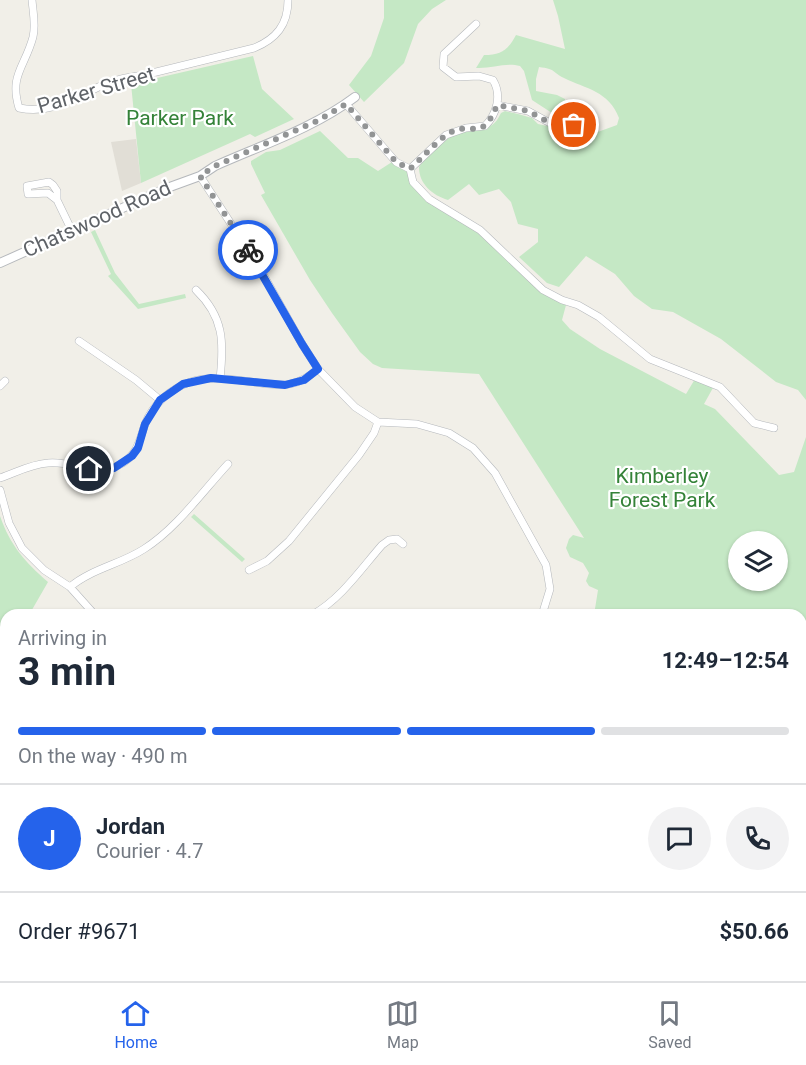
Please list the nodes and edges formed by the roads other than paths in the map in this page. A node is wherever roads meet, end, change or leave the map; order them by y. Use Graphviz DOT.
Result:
graph roads {
  1 [pos="32,0"];
  2 [pos="288,0"];
  3 [pos="476,24"];
  4 [pos="355,97"];
  5 [pos="346,104"];
  6 [pos="497,105"];
  7 [pos="574,125"];
  8 [pos="410,169"];
  9 [pos="200,176"];
  10 [pos="57,200"];
  11 [pos="72,231"];
  12 [pos="0,263"];
  13 [pos="196,290"];
  14 [pos="79,341"];
  15 [pos="318,369"];
  16 [pos="220,379"];
  17 [pos="160,400"];
  18 [pos="378,422"];
  19 [pos="774,428"];
  20 [pos="228,464"];
  21 [pos="0,478"];
  22 [pos="0,490"];
  23 [pos="403,544"];
  24 [pos="249,570"];
  25 [pos="70,587"];
  26 [pos="90,609"];
  27 [pos="319,609"];
  28 [pos="544,609"];
  1 -- 2 [label="street, Parker Street"];
  3 -- 6 [label="street"];
  4 -- 5 [label="street, Chatswood Road"];
  5 -- 8 [label="street"];
  5 -- 9 [label="street, Chatswood Road"];
  6 -- 7 [label="street"];
  6 -- 8 [label="street"];
  8 -- 19 [label="street"];
  9 -- 11 [label="street, Chatswood Road"];
  9 -- 15 [label="street"];
  10 -- 11 [label="street"];
  11 -- 12 [label="street, Chatswood Road"];
  13 -- 16 [label="street"];
  14 -- 17 [label="street"];
  15 -- 16 [label="street"];
  15 -- 18 [label="street"];
  16 -- 17 [label="street"];
  17 -- 21 [label="street"];
  18 -- 24 [label="street"];
  18 -- 28 [label="street"];
  20 -- 25 [label="street"];
  22 -- 25 [label="street"];
  23 -- 27 [label="street"];
  25 -- 26 [label="street"];
}
